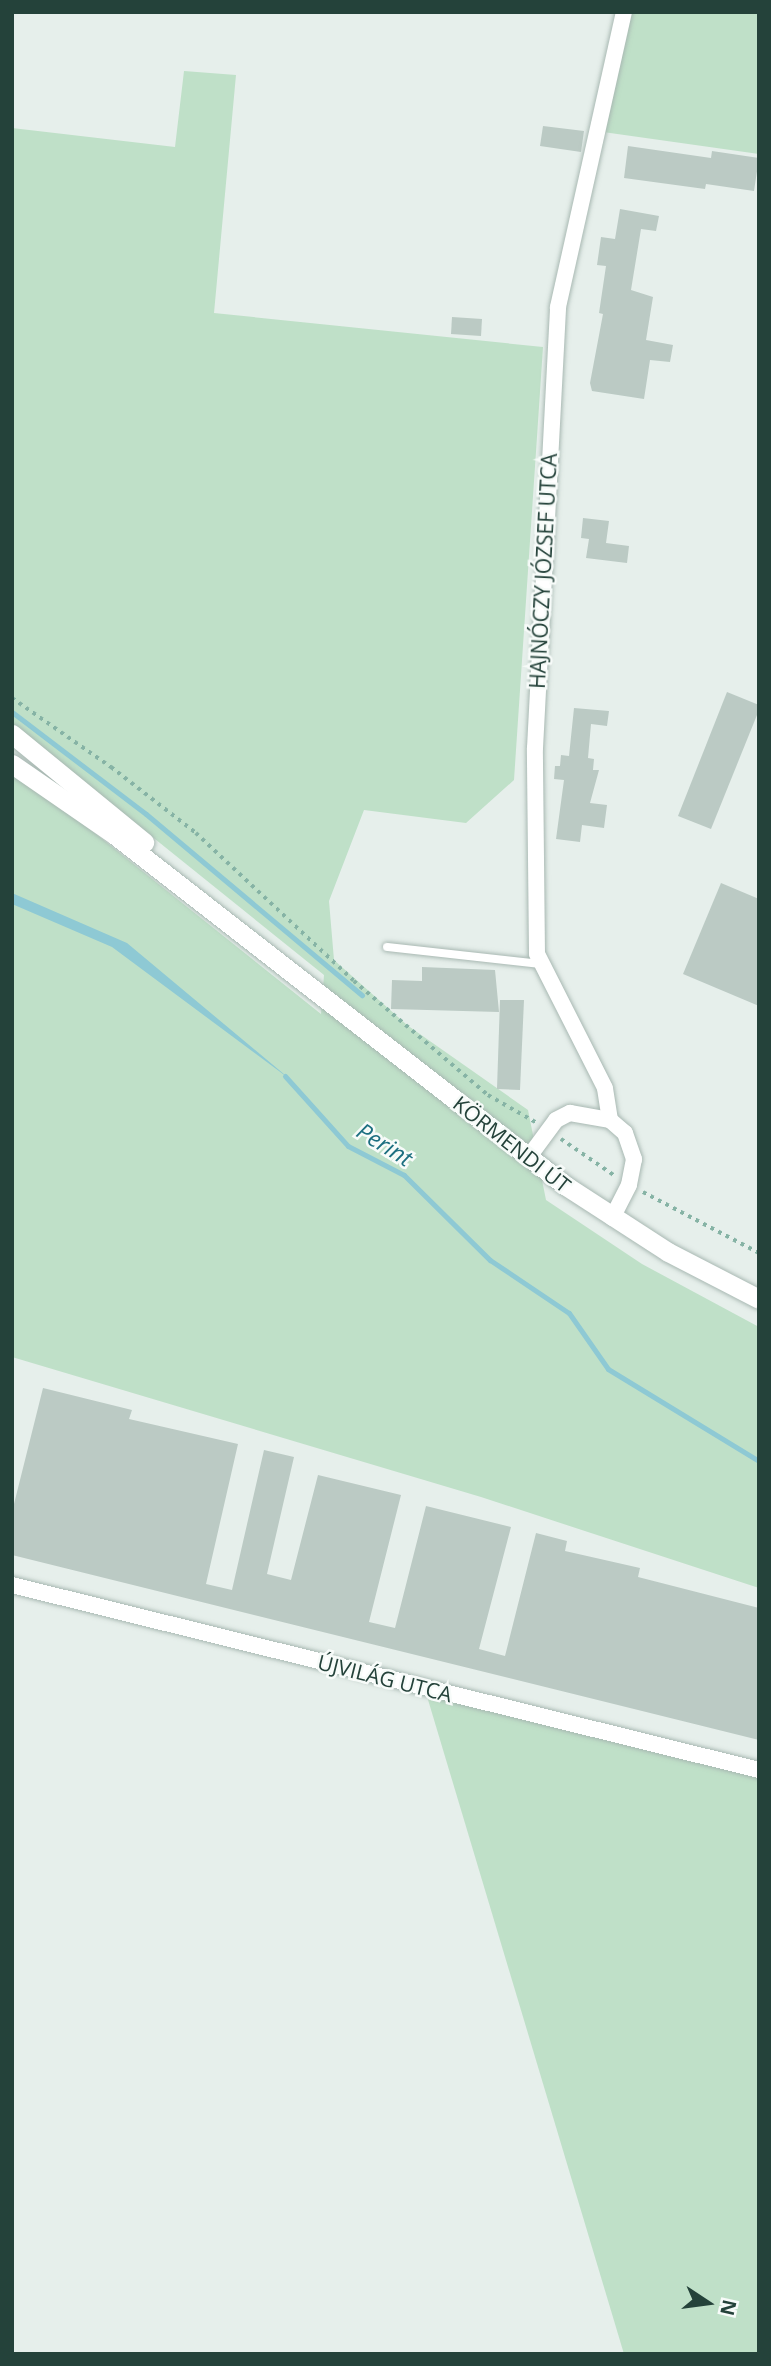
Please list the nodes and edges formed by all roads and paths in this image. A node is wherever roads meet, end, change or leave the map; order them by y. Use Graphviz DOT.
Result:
graph roads {
  1 [pos="624,12"];
  2 [pos="12,698"];
  3 [pos="12,734"];
  4 [pos="12,764"];
  5 [pos="387,947"];
  6 [pos="281,963"];
  7 [pos="541,964"];
  8 [pos="610,1120"];
  9 [pos="548,1130"];
  10 [pos="528,1157"];
  11 [pos="629,1185"];
  12 [pos="611,1218"];
  13 [pos="759,1253"];
  14 [pos="759,1299"];
  15 [pos="12,1585"];
  16 [pos="759,1770"];
  1 -- 7 [label="street, HAJNÓCZY JÓZSEF UTCA"];
  2 -- 9 [label="path"];
  3 -- 6 [label="street, KÖRMENDI ÚT"];
  4 -- 6 [label="street, KÖRMENDI ÚT"];
  5 -- 7 [label="lane"];
  6 -- 10 [label="street, KÖRMENDI ÚT"];
  7 -- 8 [label="street, HAJNÓCZY JÓZSEF UTCA"];
  8 -- 9 [label="street"];
  8 -- 11 [label="street"];
  9 -- 10 [label="street"];
  9 -- 11 [label="path"];
  10 -- 12 [label="street, KÖRMENDI ÚT"];
  11 -- 12 [label="street"];
  11 -- 13 [label="path"];
  12 -- 14 [label="street, KÖRMENDI ÚT"];
  15 -- 16 [label="street, ÚJVILÁG UTCA"];
}
